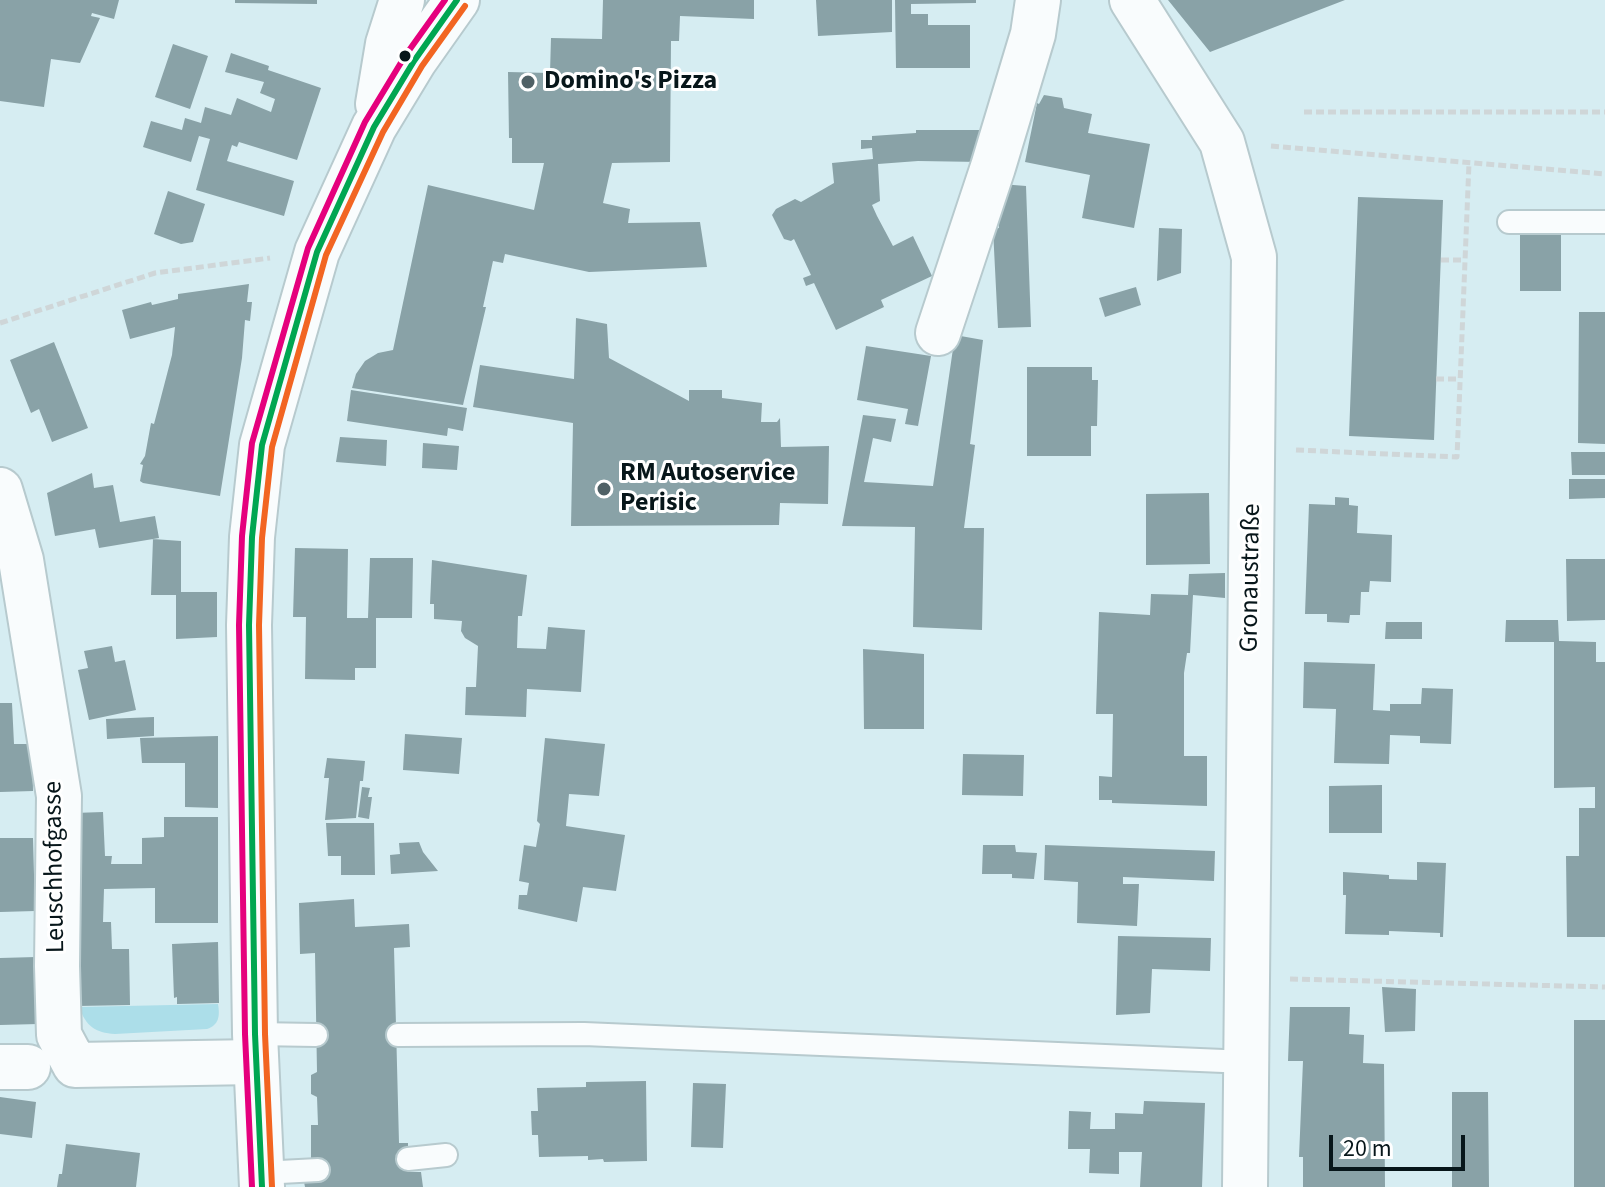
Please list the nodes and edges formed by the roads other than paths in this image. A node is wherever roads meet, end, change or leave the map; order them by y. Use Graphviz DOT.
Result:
graph roads {
  1 [pos="402,0"];
  2 [pos="457,0"];
  3 [pos="1038,0"];
  4 [pos="1132,0"];
  5 [pos="374,127"];
  6 [pos="1509,222"];
  7 [pos="1605,222"];
  8 [pos="938,333"];
  9 [pos="0,490"];
  10 [pos="316,1035"];
  11 [pos="398,1035"];
  12 [pos="255,1048"];
  13 [pos="1247,1062"];
  14 [pos="446,1155"];
  15 [pos="408,1159"];
  16 [pos="318,1170"];
  17 [pos="262,1180"];
  18 [pos="1245,1187"];
  1 -- 5 [label="street"];
  2 -- 5 [label="street"];
  3 -- 8 [label="street"];
  4 -- 13 [label="street, Gronaustraße"];
  5 -- 12 [label="street"];
  6 -- 7 [label="lane"];
  9 -- 12 [label="street, Leuschhofgasse"];
  10 -- 12 [label="lane"];
  11 -- 13 [label="lane"];
  12 -- 17 [label="street"];
  13 -- 18 [label="street, Gronaustraße"];
  14 -- 15 [label="lane"];
  16 -- 17 [label="lane"];
}
